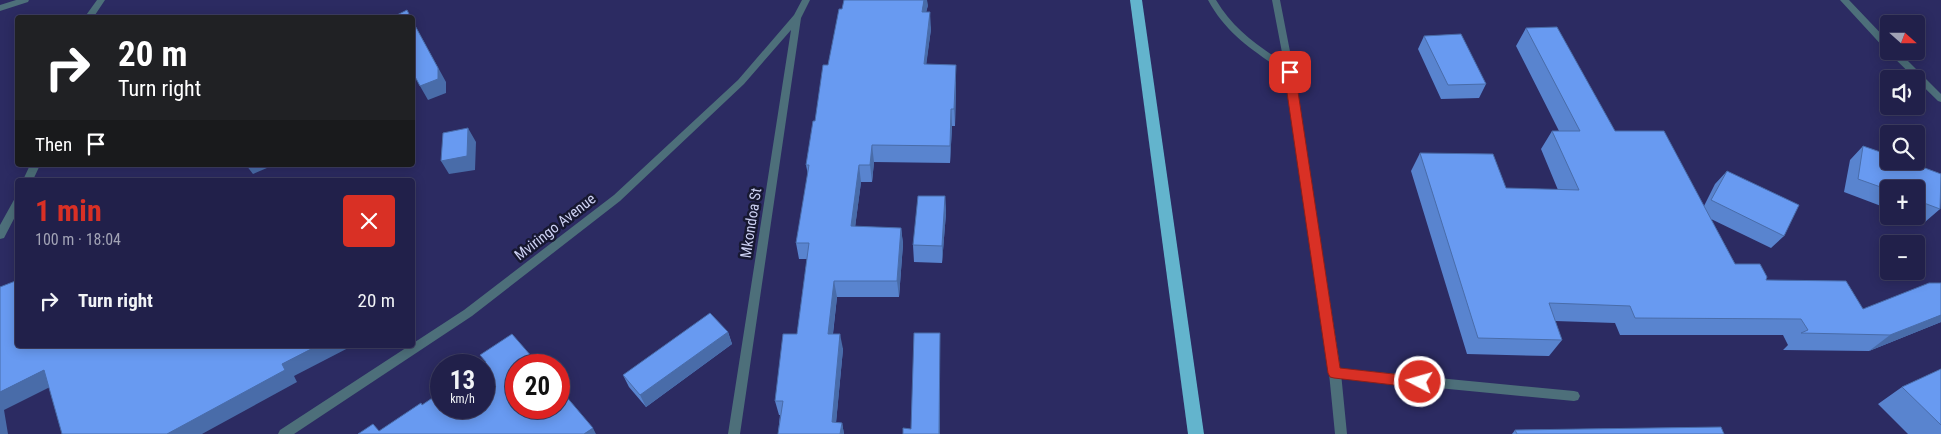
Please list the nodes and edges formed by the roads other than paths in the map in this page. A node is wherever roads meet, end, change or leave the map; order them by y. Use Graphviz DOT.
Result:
graph roads {
  1 [pos="24,0"];
  2 [pos="100,0"];
  3 [pos="806,0"];
  4 [pos="1136,0"];
  5 [pos="1212,0"];
  6 [pos="1276,0"];
  7 [pos="1844,0"];
  8 [pos="0,8"];
  9 [pos="90,15"];
  10 [pos="798,16"];
  11 [pos="1880,38"];
  12 [pos="1901,60"];
  13 [pos="1290,72"];
  14 [pos="1941,99"];
  15 [pos="15,207"];
  16 [pos="0,235"];
  17 [pos="415,348"];
  18 [pos="415,348"];
  19 [pos="1334,373"];
  20 [pos="1574,396"];
  21 [pos="284,434"];
  22 [pos="734,434"];
  23 [pos="1196,434"];
  24 [pos="1341,434"];
  1 -- 8 [label="street"];
  2 -- 9 [label="street"];
  3 -- 10 [label="street, Mviringo Avenue"];
  4 -- 23 [label="highway"];
  5 -- 13 [label="street"];
  6 -- 13 [label="street"];
  7 -- 11 [label="street"];
  10 -- 17 [label="street, Mviringo Avenue"];
  10 -- 22 [label="street, Mkondoa St"];
  12 -- 14 [label="street"];
  13 -- 19 [label="street"];
  15 -- 16 [label="street"];
  18 -- 21 [label="street, Mviringo Avenue"];
  19 -- 20 [label="street"];
  19 -- 24 [label="street"];
}
